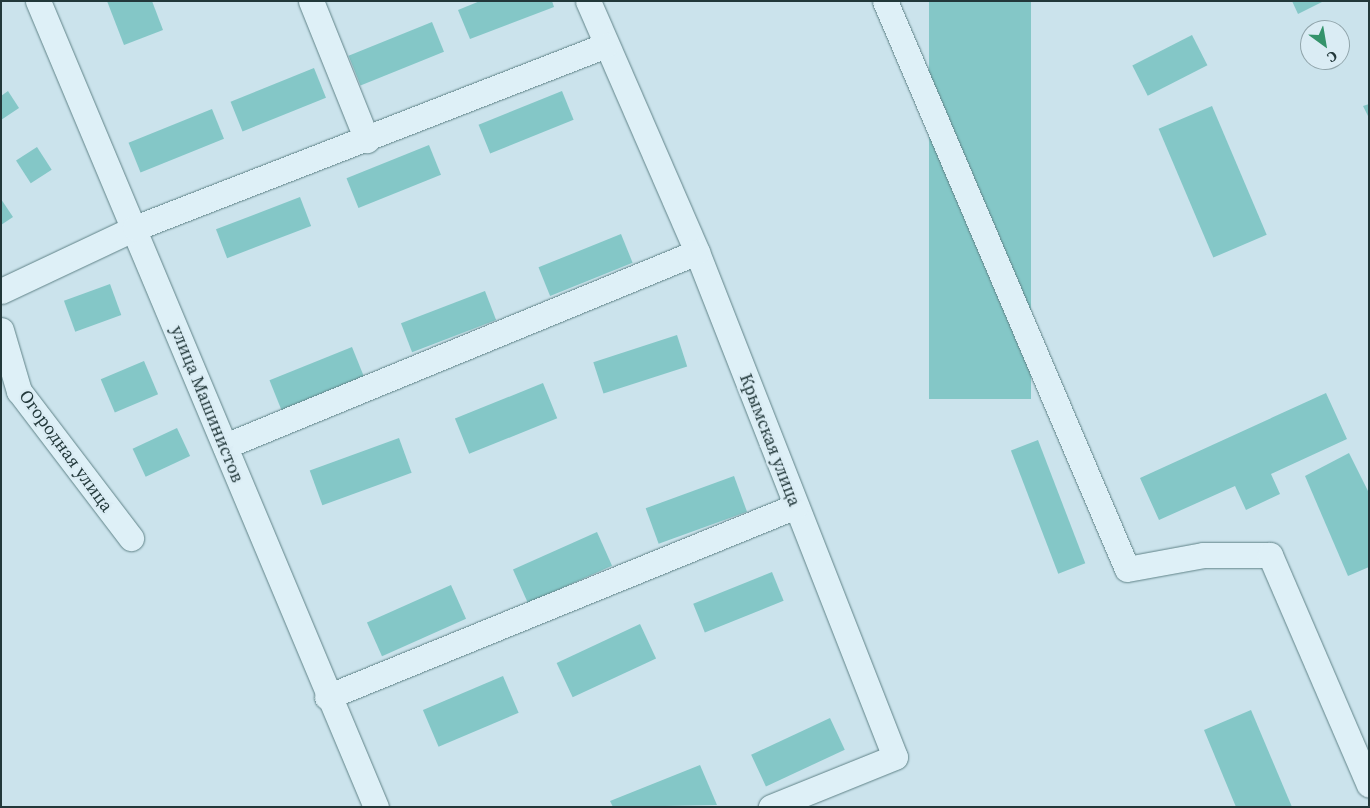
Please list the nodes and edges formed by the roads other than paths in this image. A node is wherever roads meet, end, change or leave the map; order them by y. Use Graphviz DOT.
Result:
graph roads {
  1 [pos="38,1"];
  2 [pos="311,1"];
  3 [pos="588,1"];
  4 [pos="886,1"];
  5 [pos="606,45"];
  6 [pos="366,140"];
  7 [pos="135,228"];
  8 [pos="697,252"];
  9 [pos="1,291"];
  10 [pos="1,330"];
  11 [pos="225,446"];
  12 [pos="796,506"];
  13 [pos="131,538"];
  14 [pos="327,697"];
  15 [pos="1369,785"];
  16 [pos="376,807"];
  17 [pos="771,807"];
  1 -- 7 [label="street, улица Машинистов"];
  2 -- 6 [label="street"];
  3 -- 5 [label="street, Крымская улица"];
  4 -- 15 [label="street"];
  5 -- 6 [label="street"];
  5 -- 8 [label="street, Крымская улица"];
  6 -- 7 [label="street"];
  7 -- 9 [label="street"];
  7 -- 11 [label="street, улица Машинистов"];
  8 -- 11 [label="street"];
  8 -- 12 [label="street, Крымская улица"];
  10 -- 13 [label="street, Огородная улица"];
  11 -- 14 [label="street, улица Машинистов"];
  12 -- 14 [label="street"];
  12 -- 17 [label="street, Крымская улица"];
  14 -- 16 [label="street, улица Машинистов"];
}
